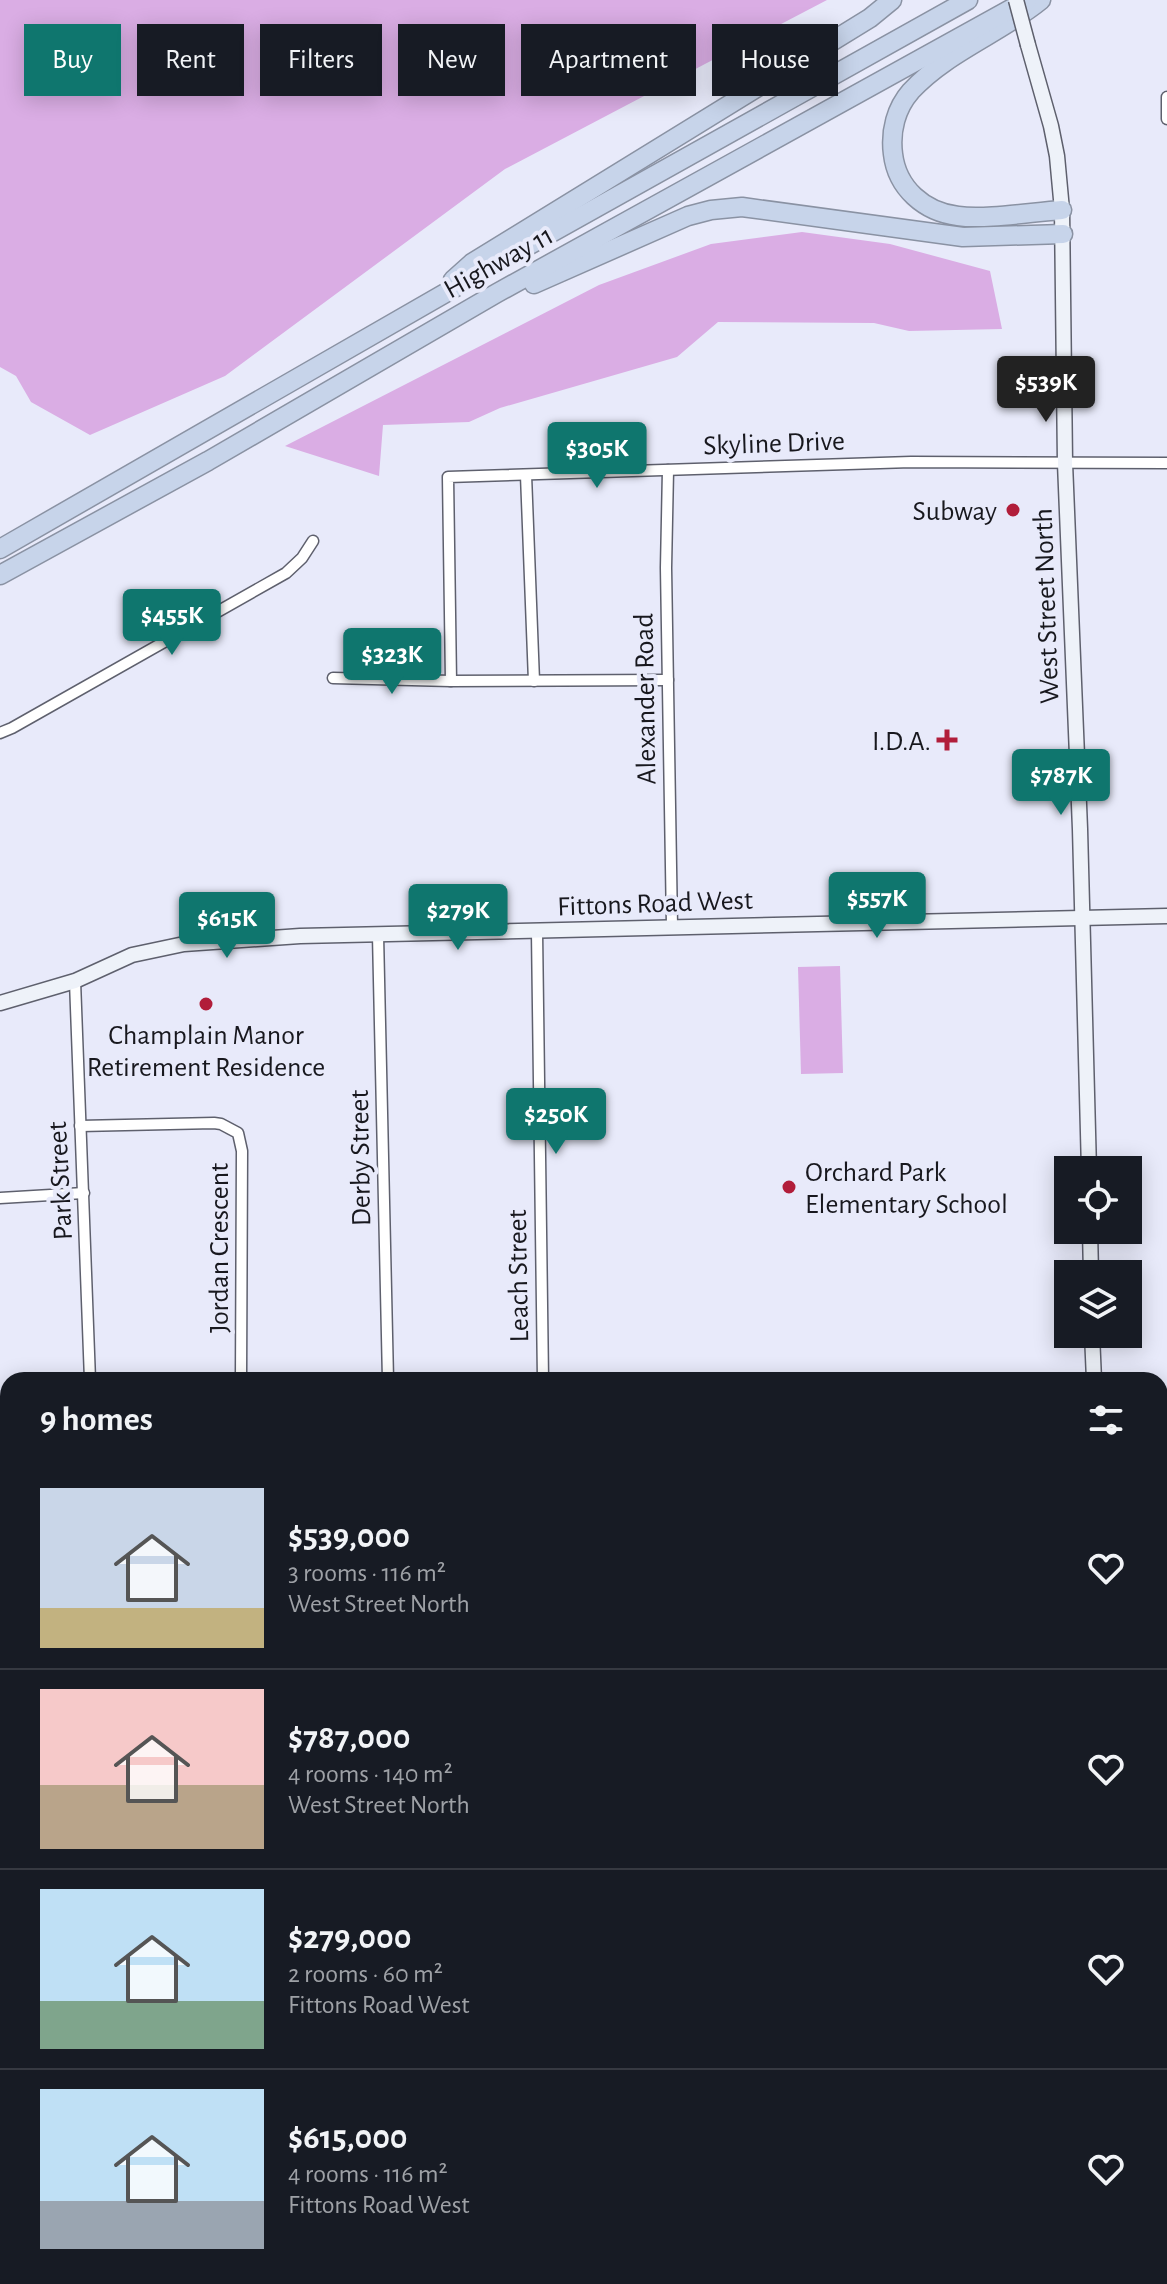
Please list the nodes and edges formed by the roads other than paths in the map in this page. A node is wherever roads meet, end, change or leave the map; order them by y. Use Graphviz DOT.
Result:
graph roads {
  1 [pos="892,0"];
  2 [pos="968,0"];
  3 [pos="1016,0"];
  4 [pos="1027,0"];
  5 [pos="1041,0"];
  6 [pos="1167,97"];
  7 [pos="1167,119"];
  8 [pos="1062,210"];
  9 [pos="1063,234"];
  10 [pos="497,293"];
  11 [pos="432,301"];
  12 [pos="1065,463"];
  13 [pos="1167,463"];
  14 [pos="668,470"];
  15 [pos="526,475"];
  16 [pos="313,541"];
  17 [pos="0,549"];
  18 [pos="0,575"];
  19 [pos="333,678"];
  20 [pos="668,680"];
  21 [pos="451,681"];
  22 [pos="534,681"];
  23 [pos="0,733"];
  24 [pos="1167,916"];
  25 [pos="1081,917"];
  26 [pos="672,926"];
  27 [pos="537,932"];
  28 [pos="378,935"];
  29 [pos="75,981"];
  30 [pos="0,1003"];
  31 [pos="80,1126"];
  32 [pos="1089,1156"];
  33 [pos="84,1193"];
  34 [pos="0,1198"];
  35 [pos="1093,1348"];
  36 [pos="90,1372"];
  37 [pos="241,1372"];
  38 [pos="388,1372"];
  39 [pos="543,1372"];
  40 [pos="1094,1372"];
  1 -- 11 [label="highway"];
  2 -- 11 [label="highway, Highway 11"];
  3 -- 8 [label="main road, West Street North, bridge"];
  4 -- 10 [label="highway, Highway 11"];
  5 -- 8 [label="highway"];
  6 -- 7 [label="street"];
  8 -- 9 [label="main road, West Street North"];
  9 -- 10 [label="highway"];
  9 -- 12 [label="main road, West Street North"];
  10 -- 18 [label="highway, Highway 11"];
  11 -- 17 [label="highway, Highway 11"];
  12 -- 13 [label="street, Skyline Drive"];
  12 -- 14 [label="street, Skyline Drive"];
  12 -- 25 [label="main road, West Street North"];
  14 -- 15 [label="street, Skyline Drive"];
  14 -- 20 [label="street, Alexander Road"];
  15 -- 21 [label="street, Skyline Drive"];
  15 -- 22 [label="street"];
  16 -- 23 [label="street"];
  19 -- 21 [label="street"];
  20 -- 22 [label="street"];
  20 -- 26 [label="street, Alexander Road"];
  21 -- 22 [label="street"];
  24 -- 25 [label="main road, Fittons Road West"];
  25 -- 26 [label="main road, Fittons Road West"];
  25 -- 32 [label="main road, West Street North"];
  26 -- 27 [label="main road, Fittons Road West"];
  27 -- 28 [label="main road, Fittons Road West"];
  27 -- 39 [label="street, Leach Street"];
  28 -- 29 [label="main road, Fittons Road West"];
  28 -- 38 [label="street, Derby Street"];
  29 -- 30 [label="main road, Fittons Road West"];
  29 -- 31 [label="street, Park Street"];
  31 -- 33 [label="street, Park Street"];
  31 -- 37 [label="street, Jordan Crescent"];
  33 -- 34 [label="street"];
  33 -- 36 [label="street, Park Street"];
  35 -- 40 [label="main road"];
}
